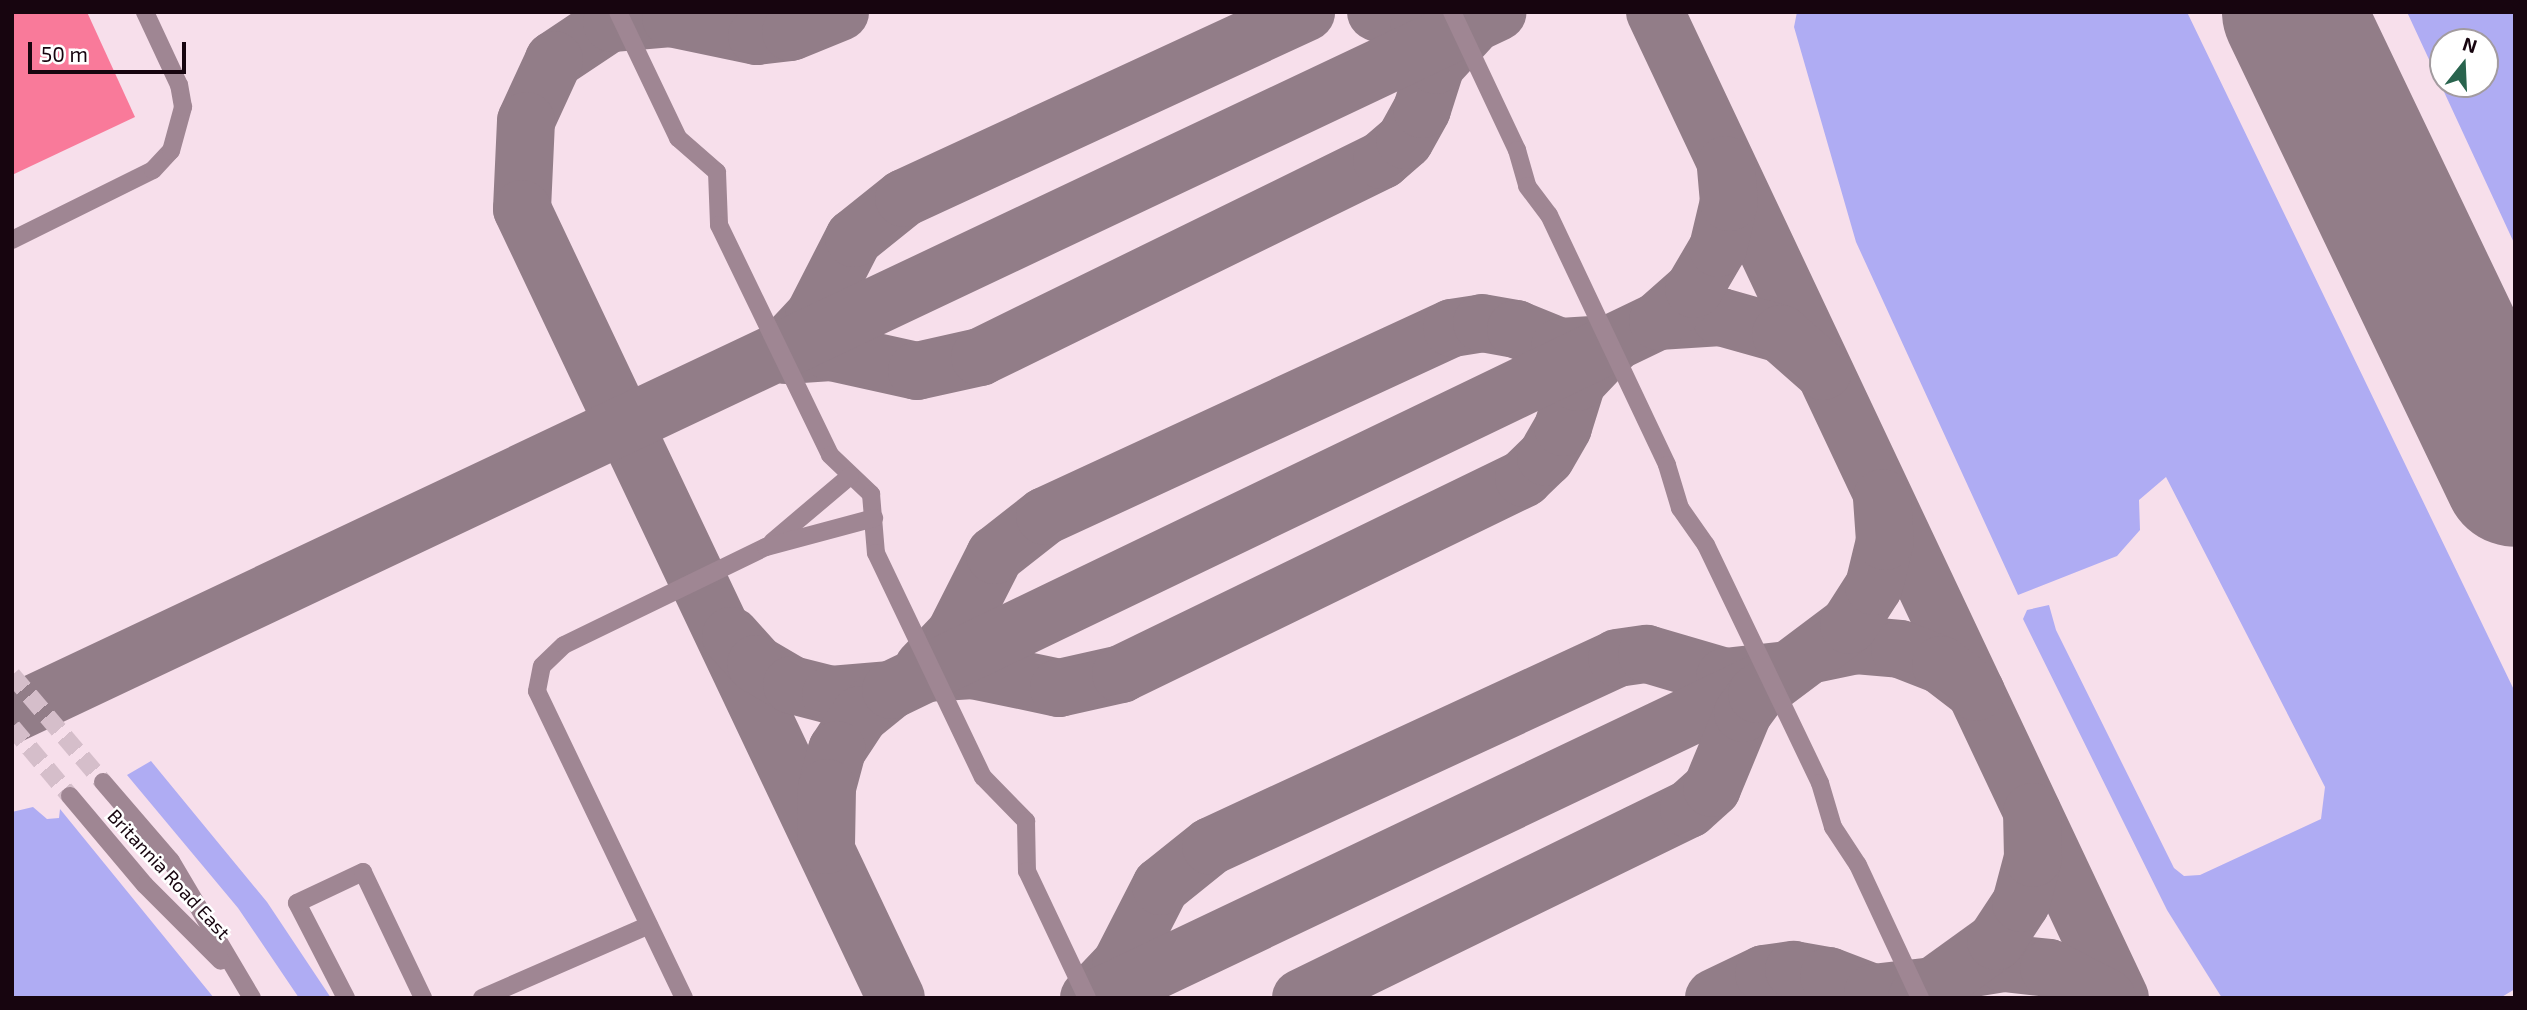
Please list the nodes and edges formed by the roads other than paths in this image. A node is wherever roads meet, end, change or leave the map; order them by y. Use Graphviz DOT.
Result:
graph roads {
  1 [pos="145,12"];
  2 [pos="618,12"];
  3 [pos="1452,12"];
  4 [pos="12,240"];
  5 [pos="850,476"];
  6 [pos="874,518"];
  7 [pos="766,547"];
  8 [pos="103,782"];
  9 [pos="70,796"];
  10 [pos="649,925"];
  11 [pos="239,979"];
  12 [pos="253,998"];
  13 [pos="346,998"];
  14 [pos="424,998"];
  15 [pos="482,998"];
  16 [pos="684,998"];
  17 [pos="1087,998"];
  18 [pos="1920,998"];
  1 -- 4 [label="street"];
  2 -- 5 [label="street"];
  3 -- 18 [label="street"];
  5 -- 6 [label="street"];
  5 -- 7 [label="street"];
  6 -- 7 [label="street"];
  6 -- 17 [label="street"];
  7 -- 10 [label="street"];
  8 -- 11 [label="street, Britannia Road East"];
  9 -- 11 [label="street, Britannia Road East"];
  10 -- 15 [label="street"];
  10 -- 16 [label="street"];
  11 -- 12 [label="street, Britannia Road East"];
  13 -- 14 [label="street"];
}
